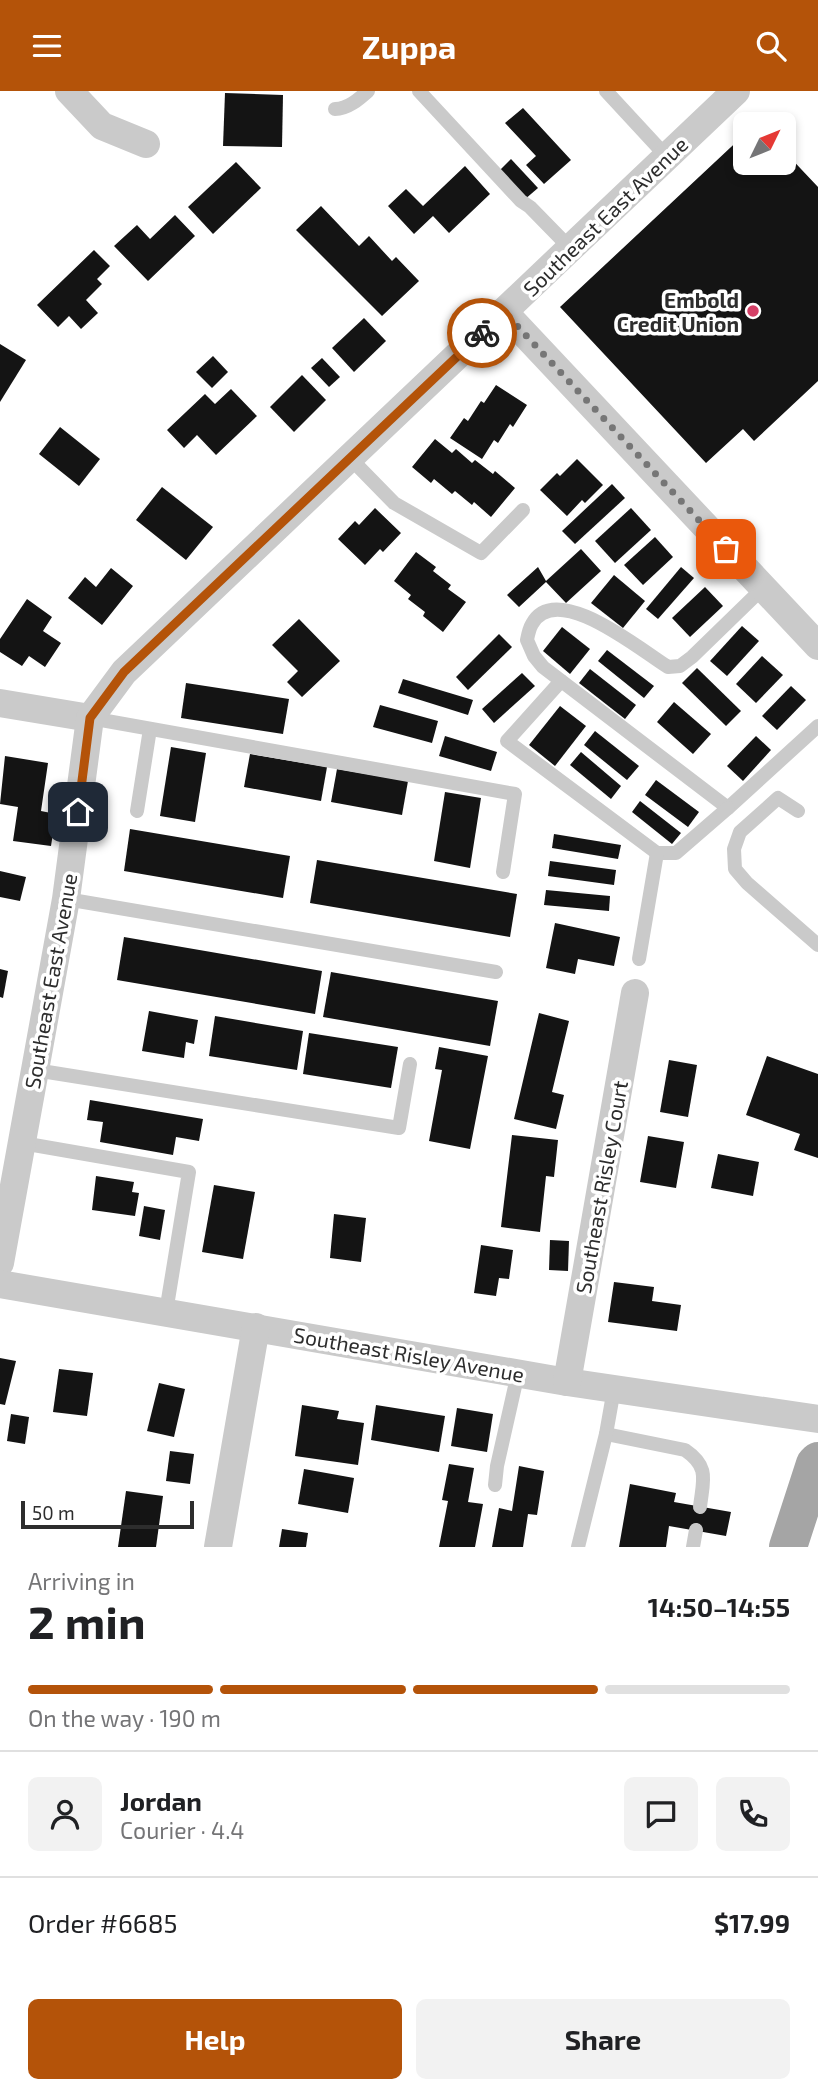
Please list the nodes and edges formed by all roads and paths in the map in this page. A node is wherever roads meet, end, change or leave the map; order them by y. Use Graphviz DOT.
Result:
graph roads {
  1 [pos="69,91"];
  2 [pos="368,91"];
  3 [pos="419,91"];
  4 [pos="606,91"];
  5 [pos="736,91"];
  6 [pos="335,109"];
  7 [pos="146,144"];
  8 [pos="667,157"];
  9 [pos="571,249"];
  10 [pos="504,312"];
  11 [pos="350,458"];
  12 [pos="523,510"];
  13 [pos="764,589"];
  14 [pos="818,646"];
  15 [pos="561,681"];
  16 [pos="0,703"];
  17 [pos="90,718"];
  18 [pos="818,726"];
  19 [pos="150,729"];
  20 [pos="728,809"];
  21 [pos="137,811"];
  22 [pos="798,811"];
  23 [pos="657,853"];
  24 [pos="503,872"];
  25 [pos="66,899"];
  26 [pos="818,945"];
  27 [pos="639,959"];
  28 [pos="496,971"];
  29 [pos="635,993"];
  30 [pos="410,1064"];
  31 [pos="35,1070"];
  32 [pos="22,1143"];
  33 [pos="0,1263"];
  34 [pos="0,1284"];
  35 [pos="166,1312"];
  36 [pos="256,1327"];
  37 [pos="518,1373"];
  38 [pos="567,1382"];
  39 [pos="614,1389"];
  40 [pos="818,1419"];
  41 [pos="606,1434"];
  42 [pos="818,1461"];
  43 [pos="495,1485"];
  44 [pos="700,1507"];
  45 [pos="695,1530"];
  46 [pos="218,1547"];
  47 [pos="578,1547"];
  48 [pos="693,1547"];
  49 [pos="788,1547"];
  1 -- 7 [label="street"];
  2 -- 6 [label="lane"];
  3 -- 9 [label="lane"];
  4 -- 8 [label="lane"];
  5 -- 8 [label="street, Southeast East Avenue"];
  8 -- 9 [label="street, Southeast East Avenue"];
  9 -- 10 [label="street, Southeast East Avenue"];
  10 -- 11 [label="street, Southeast East Avenue"];
  10 -- 13 [label="street"];
  11 -- 12 [label="lane"];
  11 -- 17 [label="street, Southeast East Avenue"];
  13 -- 14 [label="street"];
  13 -- 15 [label="lane"];
  15 -- 20 [label="lane"];
  15 -- 23 [label="lane"];
  16 -- 17 [label="street"];
  17 -- 19 [label="lane"];
  17 -- 25 [label="street, Southeast East Avenue"];
  18 -- 20 [label="lane"];
  19 -- 21 [label="lane"];
  19 -- 24 [label="lane"];
  20 -- 23 [label="lane"];
  22 -- 26 [label="lane"];
  23 -- 27 [label="lane"];
  25 -- 28 [label="lane"];
  25 -- 31 [label="street, Southeast East Avenue"];
  29 -- 38 [label="street, Southeast Risley Court"];
  30 -- 31 [label="lane"];
  31 -- 32 [label="street, Southeast East Avenue"];
  32 -- 33 [label="street, Southeast East Avenue"];
  32 -- 35 [label="lane"];
  34 -- 35 [label="street, Southeast Risley Avenue"];
  35 -- 36 [label="street, Southeast Risley Avenue"];
  36 -- 37 [label="street, Southeast Risley Avenue"];
  36 -- 46 [label="street"];
  37 -- 38 [label="street, Southeast Risley Avenue"];
  37 -- 43 [label="lane"];
  38 -- 39 [label="street, Southeast Risley Avenue"];
  39 -- 40 [label="street, Southeast Risley Avenue"];
  39 -- 41 [label="lane"];
  41 -- 44 [label="lane"];
  41 -- 47 [label="lane"];
  42 -- 49 [label="main road"];
  45 -- 48 [label="lane"];
}
